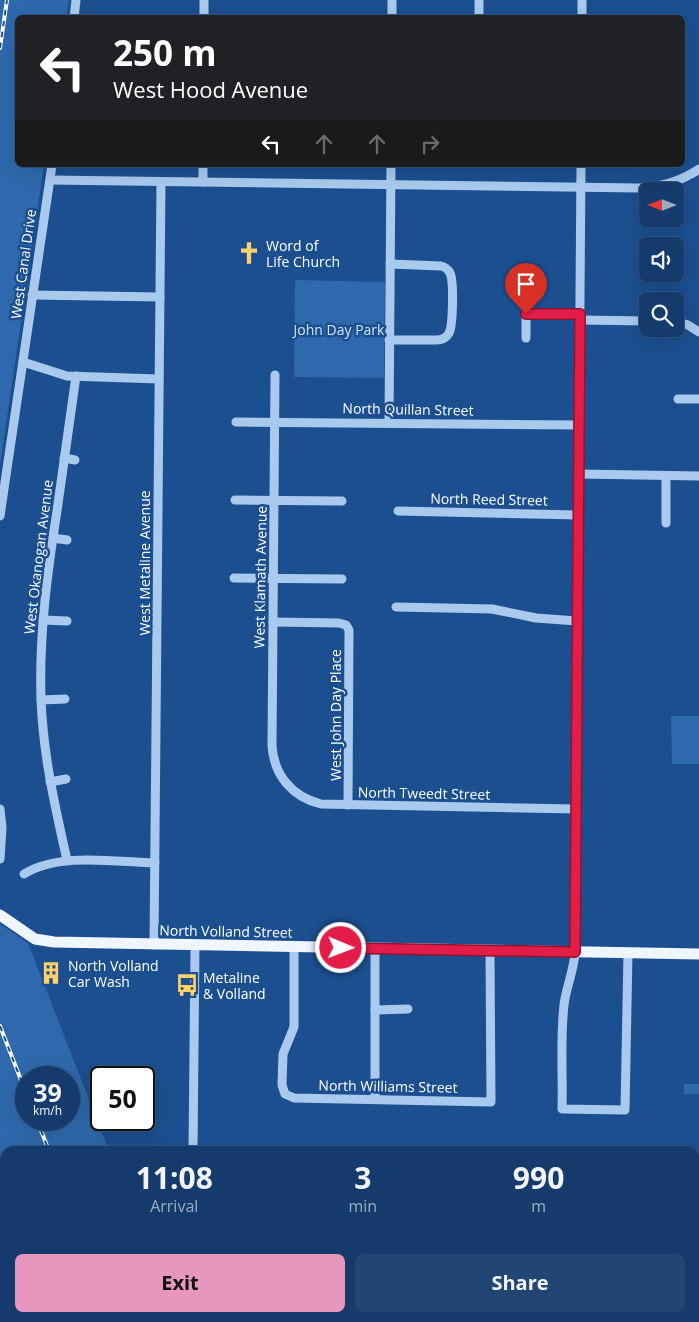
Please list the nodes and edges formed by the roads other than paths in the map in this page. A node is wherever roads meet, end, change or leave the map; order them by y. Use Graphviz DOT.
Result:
graph roads {
  1 [pos="76,0"];
  2 [pos="204,0"];
  3 [pos="392,0"];
  4 [pos="479,0"];
  5 [pos="582,0"];
  6 [pos="74,15"];
  7 [pos="204,15"];
  8 [pos="392,15"];
  9 [pos="479,15"];
  10 [pos="582,15"];
  11 [pos="52,167"];
  12 [pos="203,167"];
  13 [pos="391,167"];
  14 [pos="581,167"];
  15 [pos="699,170"];
  16 [pos="50,180"];
  17 [pos="161,182"];
  18 [pos="203,182"];
  19 [pos="390,185"];
  20 [pos="581,188"];
  21 [pos="390,264"];
  22 [pos="526,279"];
  23 [pos="32,295"];
  24 [pos="160,297"];
  25 [pos="526,314"];
  26 [pos="580,317"];
  27 [pos="639,320"];
  28 [pos="684,324"];
  29 [pos="699,332"];
  30 [pos="526,338"];
  31 [pos="389,340"];
  32 [pos="23,362"];
  33 [pos="275,375"];
  34 [pos="76,376"];
  35 [pos="159,379"];
  36 [pos="678,399"];
  37 [pos="699,399"];
  38 [pos="236,422"];
  39 [pos="275,422"];
  40 [pos="389,423"];
  41 [pos="579,425"];
  42 [pos="64,458"];
  43 [pos="75,460"];
  44 [pos="578,474"];
  45 [pos="666,476"];
  46 [pos="699,476"];
  47 [pos="235,500"];
  48 [pos="275,500"];
  49 [pos="342,501"];
  50 [pos="398,511"];
  51 [pos="578,515"];
  52 [pos="0,516"];
  53 [pos="666,523"];
  54 [pos="53,538"];
  55 [pos="68,540"];
  56 [pos="234,578"];
  57 [pos="274,578"];
  58 [pos="342,579"];
  59 [pos="396,607"];
  60 [pos="42,620"];
  61 [pos="67,621"];
  62 [pos="577,621"];
  63 [pos="274,622"];
  64 [pos="64,699"];
  65 [pos="41,700"];
  66 [pos="281,777"];
  67 [pos="66,779"];
  68 [pos="50,782"];
  69 [pos="348,805"];
  70 [pos="0,809"];
  71 [pos="576,809"];
  72 [pos="0,859"];
  73 [pos="67,860"];
  74 [pos="155,863"];
  75 [pos="24,874"];
  76 [pos="0,915"];
  77 [pos="154,945"];
  78 [pos="195,946"];
  79 [pos="294,947"];
  80 [pos="375,949"];
  81 [pos="490,951"];
  82 [pos="575,952"];
  83 [pos="628,953"];
  84 [pos="699,954"];
  85 [pos="375,1010"];
  86 [pos="408,1010"];
  87 [pos="375,1099"];
  88 [pos="193,1146"];
  1 -- 6 [label="street"];
  2 -- 7 [label="street"];
  3 -- 8 [label="street"];
  4 -- 9 [label="street"];
  5 -- 10 [label="street"];
  11 -- 16 [label="street, West Canal Drive"];
  12 -- 18 [label="street"];
  13 -- 19 [label="street"];
  14 -- 20 [label="street"];
  15 -- 20 [label="street"];
  16 -- 17 [label="street"];
  16 -- 23 [label="street, West Canal Drive"];
  17 -- 18 [label="street"];
  17 -- 24 [label="street, West Metaline Avenue"];
  18 -- 19 [label="street"];
  19 -- 20 [label="street"];
  19 -- 21 [label="street"];
  20 -- 26 [label="street"];
  21 -- 31 [label="street"];
  21 -- 31 [label="street"];
  22 -- 25 [label="street"];
  23 -- 24 [label="street"];
  23 -- 32 [label="street, West Canal Drive"];
  24 -- 35 [label="street, West Metaline Avenue"];
  25 -- 26 [label="street"];
  25 -- 30 [label="street"];
  26 -- 27 [label="street"];
  26 -- 41 [label="street"];
  28 -- 29 [label="street"];
  31 -- 40 [label="street"];
  32 -- 34 [label="street"];
  32 -- 52 [label="street, West Canal Drive"];
  33 -- 39 [label="street, West Klamath Avenue"];
  34 -- 35 [label="street"];
  34 -- 42 [label="street, West Okanogan Avenue"];
  35 -- 74 [label="street, West Metaline Avenue"];
  36 -- 37 [label="street"];
  38 -- 39 [label="street, North Quillan Street"];
  39 -- 40 [label="street, North Quillan Street"];
  39 -- 48 [label="street, West Klamath Avenue"];
  40 -- 41 [label="street, North Quillan Street"];
  41 -- 44 [label="street"];
  42 -- 43 [label="street"];
  42 -- 54 [label="street, West Okanogan Avenue"];
  44 -- 45 [label="street"];
  44 -- 51 [label="street"];
  45 -- 46 [label="street"];
  45 -- 53 [label="street"];
  47 -- 48 [label="street"];
  48 -- 49 [label="street"];
  48 -- 57 [label="street, West Klamath Avenue"];
  50 -- 51 [label="street, North Reed Street"];
  51 -- 62 [label="street"];
  54 -- 55 [label="street"];
  54 -- 60 [label="street, West Okanogan Avenue"];
  56 -- 57 [label="street"];
  57 -- 58 [label="street"];
  57 -- 63 [label="street, West Klamath Avenue"];
  59 -- 62 [label="street"];
  60 -- 61 [label="street"];
  60 -- 65 [label="street, West Okanogan Avenue"];
  62 -- 71 [label="street"];
  63 -- 66 [label="street, West Klamath Avenue"];
  63 -- 69 [label="street, West John Day Place"];
  64 -- 65 [label="street"];
  65 -- 68 [label="street, West Okanogan Avenue"];
  66 -- 69 [label="street, North Tweedt Street"];
  67 -- 68 [label="street"];
  68 -- 73 [label="street, West Okanogan Avenue"];
  69 -- 71 [label="street, North Tweedt Street"];
  70 -- 72 [label="street"];
  71 -- 82 [label="street"];
  73 -- 74 [label="street"];
  73 -- 75 [label="street"];
  74 -- 77 [label="street, West Metaline Avenue"];
  76 -- 77 [label="main road, North Volland Street"];
  77 -- 78 [label="main road, North Volland Street"];
  78 -- 79 [label="main road, North Volland Street"];
  78 -- 88 [label="street"];
  79 -- 80 [label="main road, North Volland Street"];
  79 -- 87 [label="street, North Williams Street"];
  80 -- 81 [label="main road, North Volland Street"];
  80 -- 85 [label="street"];
  81 -- 82 [label="main road, North Volland Street"];
  81 -- 87 [label="street, North Williams Street"];
  82 -- 83 [label="main road, North Volland Street"];
  82 -- 83 [label="street"];
  83 -- 84 [label="main road, North Volland Street"];
  85 -- 86 [label="street"];
  85 -- 87 [label="street"];
}
